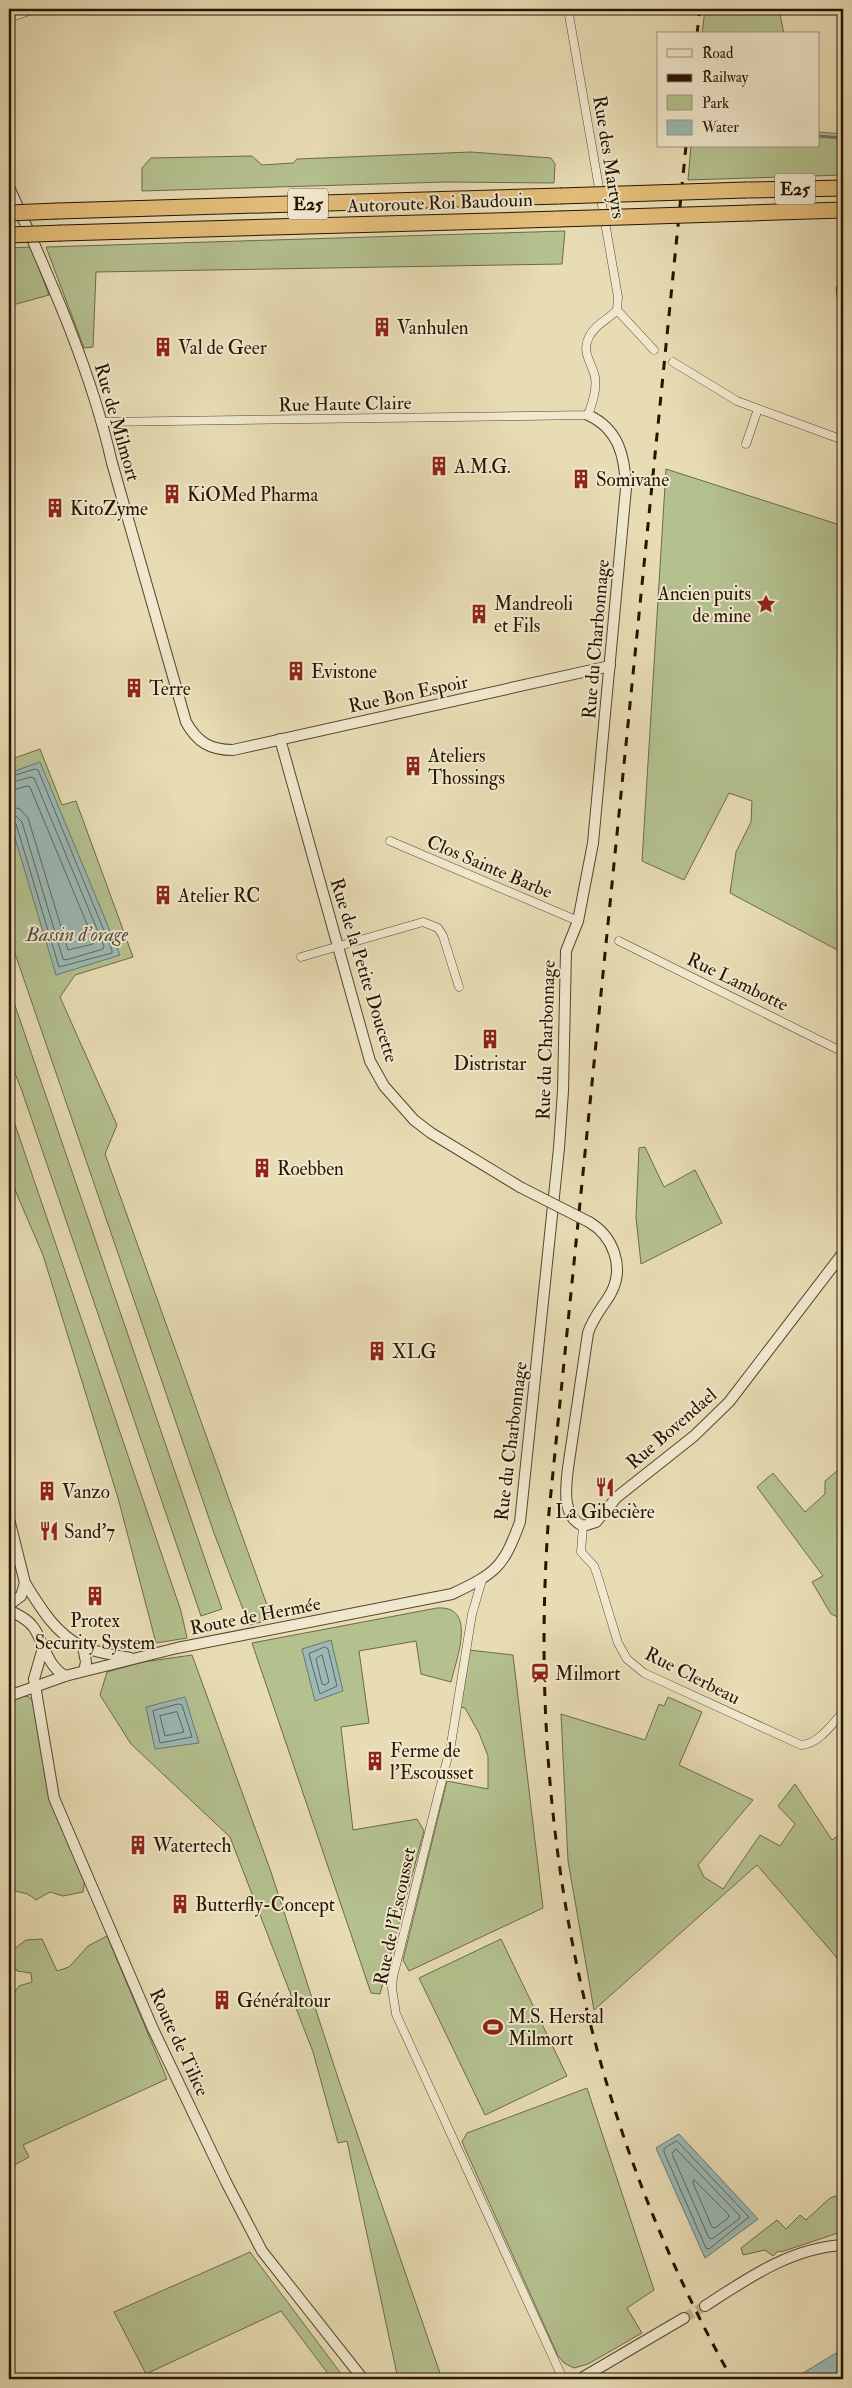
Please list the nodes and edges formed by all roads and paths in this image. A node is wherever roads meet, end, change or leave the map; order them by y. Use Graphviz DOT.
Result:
graph roads {
  1 [pos="35,9"];
  2 [pos="568,9"];
  3 [pos="9,18"];
  4 [pos="9,187"];
  5 [pos="843,188"];
  6 [pos="843,210"];
  7 [pos="9,213"];
  8 [pos="9,235"];
  9 [pos="617,310"];
  10 [pos="654,350"];
  11 [pos="673,362"];
  12 [pos="758,409"];
  13 [pos="588,415"];
  14 [pos="103,422"];
  15 [pos="843,440"];
  16 [pos="746,444"];
  17 [pos="610,666"];
  18 [pos="280,739"];
  19 [pos="214,748"];
  20 [pos="390,841"];
  21 [pos="578,921"];
  22 [pos="619,941"];
  23 [pos="338,946"];
  24 [pos="301,957"];
  25 [pos="459,987"];
  26 [pos="843,1052"];
  27 [pos="843,1253"];
  28 [pos="9,1520"];
  29 [pos="583,1526"];
  30 [pos="9,1560"];
  31 [pos="503,1562"];
  32 [pos="20,1568"];
  33 [pos="482,1580"];
  34 [pos="25,1583"];
  35 [pos="9,1605"];
  36 [pos="9,1610"];
  37 [pos="83,1647"];
  38 [pos="43,1648"];
  39 [pos="134,1659"];
  40 [pos="84,1671"];
  41 [pos="65,1676"];
  42 [pos="36,1685"];
  43 [pos="9,1696"];
  44 [pos="843,1712"];
  45 [pos="843,2245"];
  46 [pos="705,2306"];
  47 [pos="684,2318"];
  48 [pos="363,2379"];
  49 [pos="563,2379"];
  50 [pos="580,2379"];
  1 -- 3 [label="street"];
  2 -- 9 [label="street, Rue des Martyrs"];
  4 -- 14 [label="street, Rue de Milmort"];
  5 -- 7 [label="highway, Autoroute Roi Baudouin / E25, bridge"];
  6 -- 8 [label="highway, Autoroute Roi Baudouin / E25, bridge"];
  9 -- 10 [label="street"];
  9 -- 13 [label="street"];
  11 -- 12 [label="street"];
  12 -- 15 [label="street"];
  12 -- 16 [label="street"];
  13 -- 14 [label="street, Rue Haute Claire"];
  13 -- 17 [label="street, Rue du Charbonnage"];
  14 -- 19 [label="street, Rue de Milmort"];
  17 -- 18 [label="street, Rue Bon Espoir"];
  17 -- 21 [label="street, Rue du Charbonnage"];
  18 -- 19 [label="street, Rue Bon Espoir"];
  18 -- 23 [label="street, Rue de la Petite Doucette"];
  20 -- 21 [label="street, Clos Sainte Barbe"];
  21 -- 31 [label="street, Rue du Charbonnage"];
  22 -- 26 [label="street, Rue Lambotte"];
  23 -- 24 [label="street"];
  23 -- 25 [label="street"];
  23 -- 29 [label="street, Rue de la Petite Doucette, bridge"];
  27 -- 29 [label="street, Rue Bovendael"];
  28 -- 32 [label="street"];
  29 -- 44 [label="street, Rue Clerbeau"];
  30 -- 32 [label="street"];
  31 -- 33 [label="street, Route de Hermée"];
  32 -- 34 [label="street"];
  33 -- 39 [label="street, Route de Hermée"];
  33 -- 49 [label="street, Rue de l'Escousset"];
  34 -- 35 [label="street"];
  34 -- 37 [label="street"];
  36 -- 38 [label="street"];
  37 -- 39 [label="street"];
  37 -- 40 [label="street"];
  38 -- 41 [label="street"];
  38 -- 42 [label="street, Route de Tilice"];
  39 -- 40 [label="street, Route de Hermée"];
  40 -- 41 [label="street, Route de Hermée"];
  41 -- 42 [label="street, Route de Hermée"];
  42 -- 43 [label="street, Route de Hermée"];
  42 -- 48 [label="street, Route de Tilice"];
  45 -- 46 [label="street"];
  47 -- 50 [label="street"];
}
